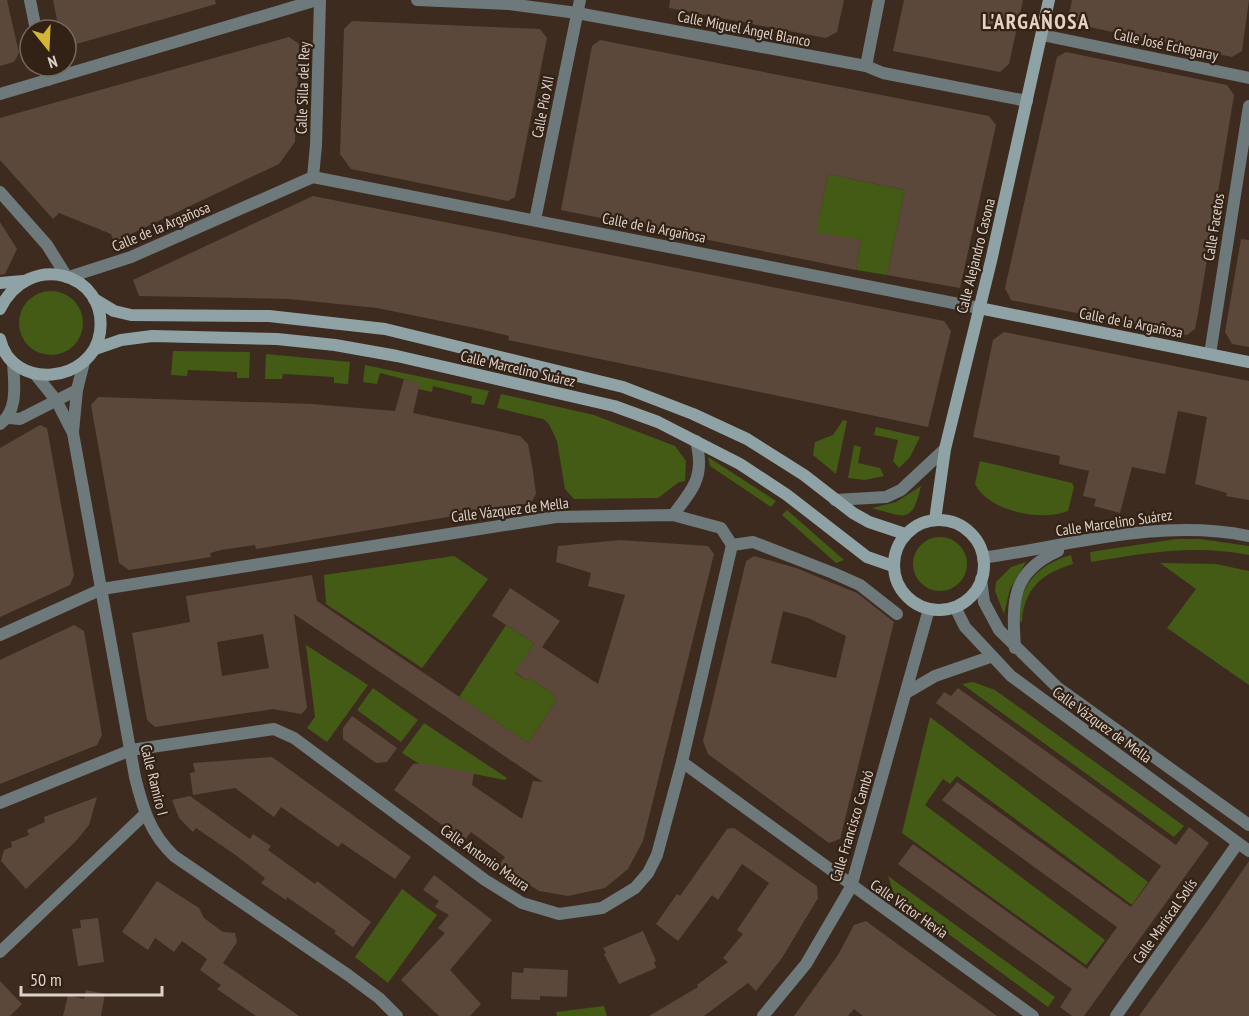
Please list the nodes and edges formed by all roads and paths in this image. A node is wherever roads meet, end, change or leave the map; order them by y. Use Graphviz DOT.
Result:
graph roads {
  1 [pos="30,0"];
  2 [pos="319,0"];
  3 [pos="417,0"];
  4 [pos="879,0"];
  5 [pos="1049,0"];
  6 [pos="578,6"];
  7 [pos="34,18"];
  8 [pos="1042,35"];
  9 [pos="866,66"];
  10 [pos="1249,78"];
  11 [pos="48,80"];
  12 [pos="0,93"];
  13 [pos="1027,101"];
  14 [pos="1249,105"];
  15 [pos="313,177"];
  16 [pos="0,192"];
  17 [pos="535,220"];
  18 [pos="68,277"];
  19 [pos="22,281"];
  20 [pos="0,283"];
  21 [pos="94,299"];
  22 [pos="979,308"];
  23 [pos="0,309"];
  24 [pos="0,342"];
  25 [pos="95,349"];
  26 [pos="1209,354"];
  27 [pos="13,362"];
  28 [pos="84,362"];
  29 [pos="1249,362"];
  30 [pos="35,374"];
  31 [pos="77,390"];
  32 [pos="56,400"];
  33 [pos="4,421"];
  34 [pos="73,434"];
  35 [pos="696,441"];
  36 [pos="945,449"];
  37 [pos="835,500"];
  38 [pos="674,515"];
  39 [pos="935,520"];
  40 [pos="906,534"];
  41 [pos="1249,536"];
  42 [pos="1079,542"];
  43 [pos="732,545"];
  44 [pos="983,558"];
  45 [pos="894,566"];
  46 [pos="981,579"];
  47 [pos="102,589"];
  48 [pos="955,607"];
  49 [pos="929,609"];
  50 [pos="897,614"];
  51 [pos="0,635"];
  52 [pos="1015,648"];
  53 [pos="990,657"];
  54 [pos="906,693"];
  55 [pos="131,750"];
  56 [pos="682,762"];
  57 [pos="0,803"];
  58 [pos="144,815"];
  59 [pos="1249,825"];
  60 [pos="1238,843"];
  61 [pos="1249,851"];
  62 [pos="851,887"];
  63 [pos="0,952"];
  64 [pos="397,1016"];
  65 [pos="763,1016"];
  66 [pos="1033,1016"];
  67 [pos="1116,1016"];
  1 -- 7 [label="street"];
  2 -- 11 [label="street"];
  2 -- 15 [label="street, Calle Silla del Rey"];
  3 -- 6 [label="street, Calle Miguel Ángel Blanco"];
  4 -- 9 [label="street"];
  5 -- 8 [label="main road, Calle Alejandro Casona"];
  6 -- 9 [label="street, Calle Miguel Ángel Blanco"];
  6 -- 17 [label="street, Calle Pío XII"];
  8 -- 10 [label="street, Calle José Echegaray"];
  8 -- 13 [label="main road, Calle Alejandro Casona"];
  9 -- 13 [label="street, Calle Miguel Ángel Blanco"];
  11 -- 12 [label="street"];
  13 -- 22 [label="main road, Calle Alejandro Casona"];
  14 -- 26 [label="street, Calle Facetos"];
  15 -- 17 [label="street, Calle de la Argañosa"];
  15 -- 18 [label="street, Calle de la Argañosa"];
  16 -- 18 [label="street"];
  17 -- 22 [label="street, Calle de la Argañosa"];
  18 -- 19 [label="main road"];
  18 -- 21 [label="main road, Calle Marcelino Suárez"];
  19 -- 20 [label="main road"];
  19 -- 23 [label="main road"];
  21 -- 25 [label="main road"];
  21 -- 37 [label="main road, Calle Marcelino Suárez"];
  22 -- 26 [label="main road, Calle de la Argañosa"];
  22 -- 36 [label="main road, Calle Alejandro Casona"];
  24 -- 27 [label="main road"];
  25 -- 28 [label="main road"];
  25 -- 35 [label="main road, Calle Marcelino Suárez"];
  26 -- 29 [label="main road, Calle de la Argañosa"];
  27 -- 30 [label="main road"];
  27 -- 33 [label="street"];
  28 -- 30 [label="main road"];
  28 -- 31 [label="street, Calle Ramiro I"];
  30 -- 32 [label="street, Calle Ramiro I"];
  31 -- 32 [label="street"];
  31 -- 34 [label="street, Calle Ramiro I"];
  32 -- 33 [label="street"];
  32 -- 34 [label="street, Calle Ramiro I"];
  34 -- 47 [label="street, Calle Ramiro I"];
  35 -- 38 [label="street"];
  35 -- 45 [label="main road, Calle Marcelino Suárez"];
  36 -- 37 [label="street"];
  36 -- 39 [label="main road, Calle Alejandro Casona"];
  37 -- 40 [label="main road, Calle Marcelino Suárez"];
  38 -- 43 [label="street, Calle Vázquez de Mella"];
  38 -- 47 [label="street, Calle Vázquez de Mella"];
  39 -- 40 [label="main road"];
  39 -- 44 [label="main road"];
  40 -- 45 [label="main road"];
  41 -- 42 [label="street, Calle Marcelino Suárez"];
  42 -- 44 [label="street, Calle Marcelino Suárez"];
  42 -- 52 [label="street"];
  43 -- 50 [label="street"];
  43 -- 56 [label="street, Calle Antonio Maura"];
  44 -- 46 [label="main road"];
  45 -- 49 [label="main road"];
  46 -- 48 [label="main road"];
  46 -- 52 [label="street, Calle Vázquez de Mella"];
  47 -- 51 [label="street, Calle Vázquez de Mella"];
  47 -- 55 [label="street, Calle Ramiro I"];
  48 -- 49 [label="main road"];
  48 -- 53 [label="street, Calle Vázquez de Mella"];
  49 -- 54 [label="street, Calle Francisco Cambó"];
  52 -- 59 [label="street, Calle Vázquez de Mella"];
  53 -- 54 [label="street"];
  53 -- 60 [label="street, Calle Vázquez de Mella"];
  54 -- 62 [label="street, Calle Francisco Cambó"];
  55 -- 56 [label="street, Calle Antonio Maura"];
  55 -- 57 [label="street, Calle Antonio Maura"];
  55 -- 58 [label="street, Calle Ramiro I"];
  56 -- 62 [label="street, Calle Víctor Hevia"];
  58 -- 63 [label="street"];
  58 -- 64 [label="street, Calle Ramiro I"];
  60 -- 61 [label="street, Calle Vázquez de Mella"];
  60 -- 67 [label="street, Calle Mariscal Solís"];
  62 -- 65 [label="street, Calle Francisco Cambó"];
  62 -- 66 [label="street, Calle Víctor Hevia"];
}
